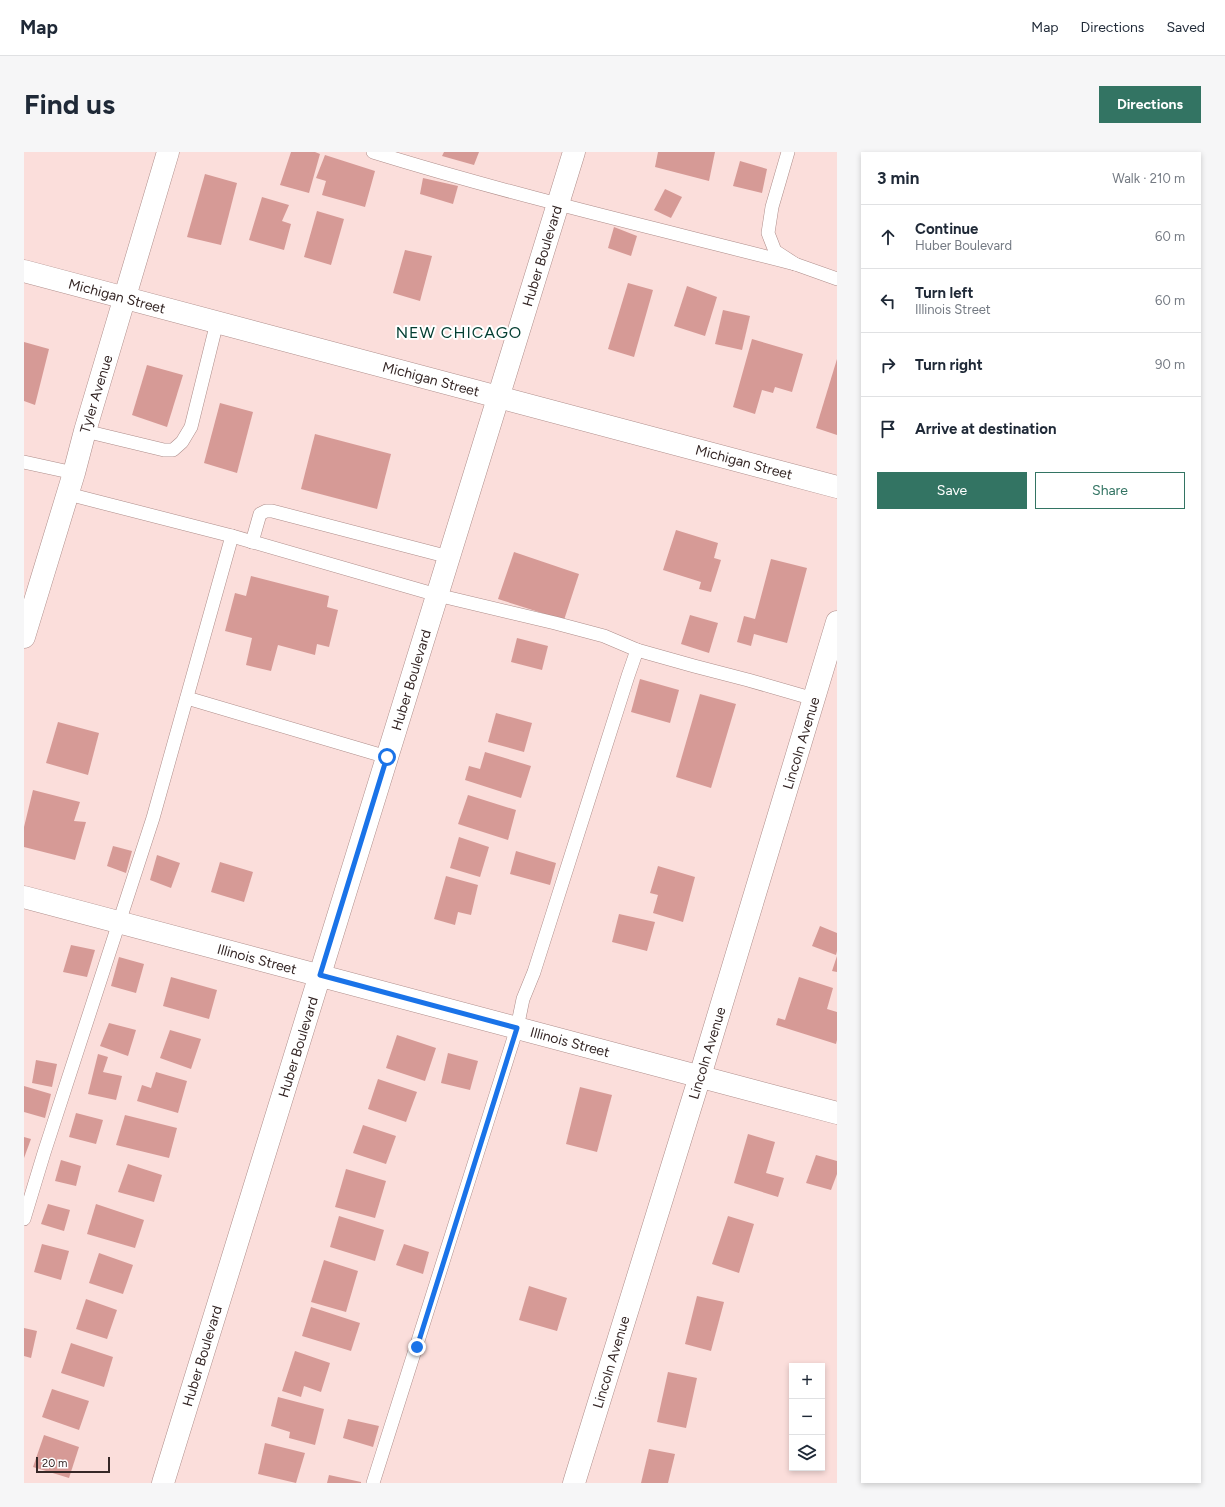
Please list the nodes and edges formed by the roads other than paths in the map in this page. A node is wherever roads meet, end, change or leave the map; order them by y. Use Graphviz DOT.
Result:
graph roads {
  1 [pos="168,152"];
  2 [pos="373,152"];
  3 [pos="574,152"];
  4 [pos="788,152"];
  5 [pos="558,205"];
  6 [pos="794,264"];
  7 [pos="24,271"];
  8 [pos="837,279"];
  9 [pos="126,298"];
  10 [pos="217,322"];
  11 [pos="498,397"];
  12 [pos="85,431"];
  13 [pos="24,462"];
  14 [pos="74,473"];
  15 [pos="837,487"];
  16 [pos="68,494"];
  17 [pos="232,536"];
  18 [pos="252,542"];
  19 [pos="449,557"];
  20 [pos="437,595"];
  21 [pos="837,622"];
  22 [pos="24,637"];
  23 [pos="637,650"];
  24 [pos="187,698"];
  25 [pos="814,699"];
  26 [pos="387,757"];
  27 [pos="24,897"];
  28 [pos="120,922"];
  29 [pos="320,975"];
  30 [pos="517,1028"];
  31 [pos="700,1076"];
  32 [pos="837,1113"];
  33 [pos="24,1219"];
  34 [pos="163,1483"];
  35 [pos="373,1483"];
  36 [pos="574,1483"];
  1 -- 9 [label="street, Tyler Avenue"];
  2 -- 5 [label="lane"];
  3 -- 5 [label="street, Huber Boulevard"];
  4 -- 6 [label="lane"];
  5 -- 6 [label="lane"];
  5 -- 11 [label="street, Huber Boulevard"];
  6 -- 8 [label="lane"];
  7 -- 9 [label="street, Michigan Street"];
  9 -- 10 [label="street, Michigan Street"];
  9 -- 12 [label="street, Tyler Avenue"];
  10 -- 11 [label="street, Michigan Street"];
  10 -- 12 [label="lane"];
  11 -- 15 [label="street, Michigan Street"];
  11 -- 19 [label="street, Huber Boulevard"];
  12 -- 14 [label="street, Tyler Avenue"];
  13 -- 14 [label="lane"];
  14 -- 16 [label="street, Tyler Avenue"];
  16 -- 17 [label="lane"];
  16 -- 22 [label="street, Tyler Avenue"];
  17 -- 18 [label="lane"];
  17 -- 24 [label="lane"];
  18 -- 19 [label="lane"];
  18 -- 20 [label="lane"];
  19 -- 20 [label="street, Huber Boulevard"];
  20 -- 23 [label="lane"];
  20 -- 26 [label="street, Huber Boulevard"];
  21 -- 25 [label="street, Lincoln Avenue"];
  23 -- 25 [label="lane"];
  23 -- 30 [label="lane"];
  24 -- 26 [label="lane"];
  24 -- 28 [label="lane"];
  25 -- 31 [label="street, Lincoln Avenue"];
  26 -- 29 [label="street, Huber Boulevard"];
  27 -- 28 [label="street, Illinois Street"];
  28 -- 29 [label="street, Illinois Street"];
  28 -- 33 [label="lane"];
  29 -- 30 [label="street, Illinois Street"];
  29 -- 34 [label="street, Huber Boulevard"];
  30 -- 31 [label="street, Illinois Street"];
  30 -- 35 [label="lane"];
  31 -- 32 [label="street, Illinois Street"];
  31 -- 36 [label="street, Lincoln Avenue"];
}
